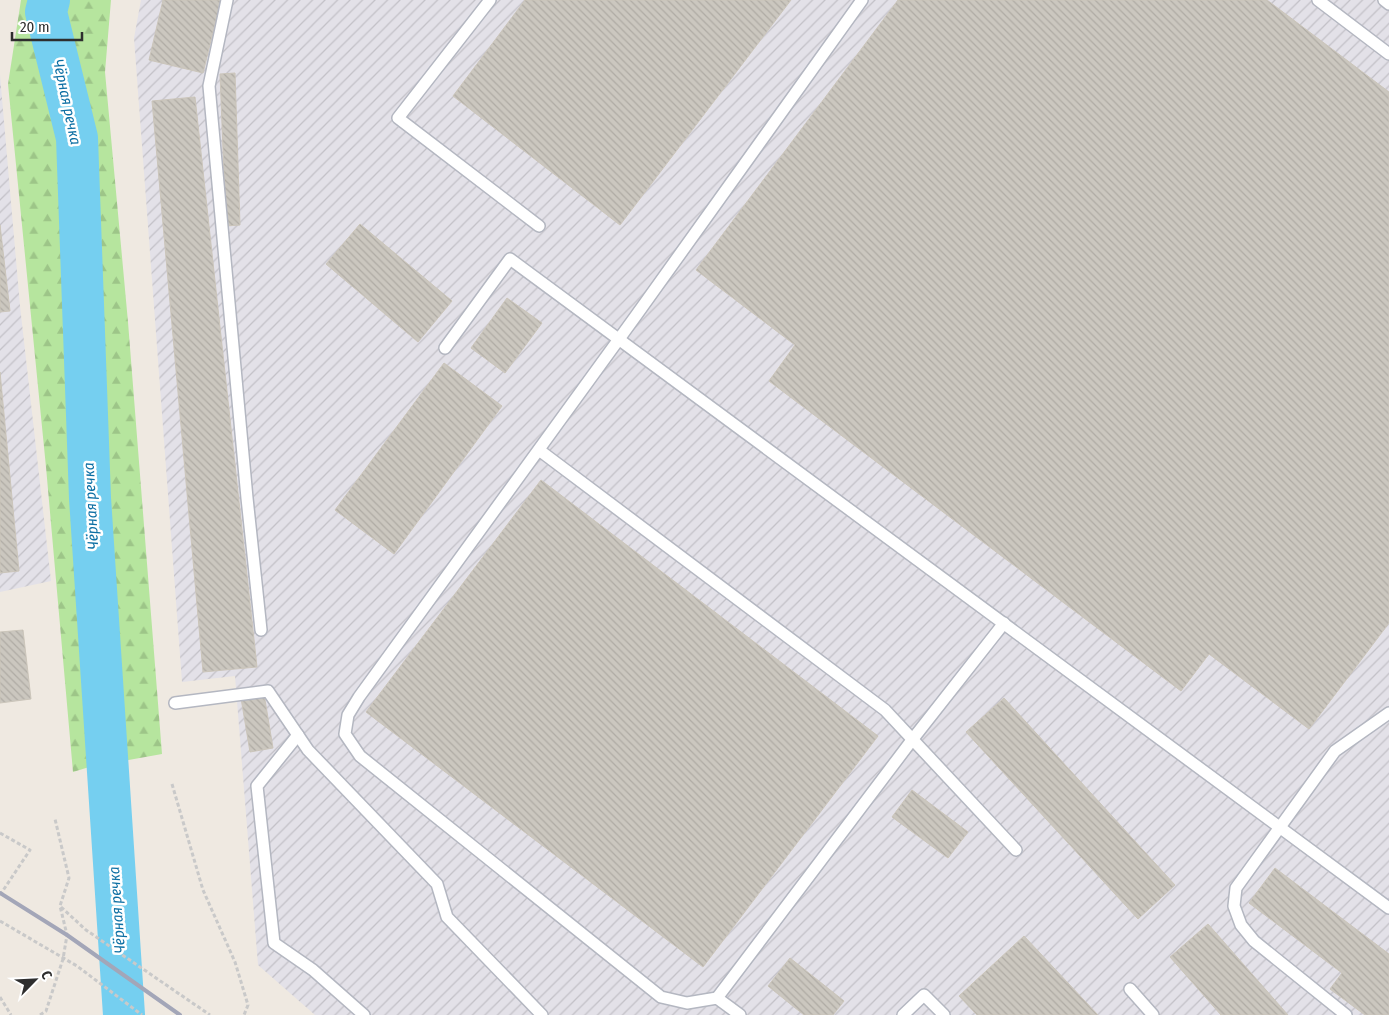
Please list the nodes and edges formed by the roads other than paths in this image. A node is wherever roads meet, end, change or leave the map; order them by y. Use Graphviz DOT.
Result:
graph roads {
  1 [pos="228,0"];
  2 [pos="490,0"];
  3 [pos="862,0"];
  4 [pos="1318,0"];
  5 [pos="1384,0"];
  6 [pos="1389,4"];
  7 [pos="1389,54"];
  8 [pos="539,226"];
  9 [pos="619,340"];
  10 [pos="445,348"];
  11 [pos="539,450"];
  12 [pos="1004,624"];
  13 [pos="261,630"];
  14 [pos="175,703"];
  15 [pos="1389,713"];
  16 [pos="298,736"];
  17 [pos="912,740"];
  18 [pos="1280,828"];
  19 [pos="1016,850"];
  20 [pos="1389,908"];
  21 [pos="1130,990"];
  22 [pos="717,998"];
  23 [pos="364,1015"];
  24 [pos="542,1015"];
  25 [pos="740,1015"];
  26 [pos="903,1015"];
  27 [pos="944,1015"];
  28 [pos="1153,1015"];
  29 [pos="1346,1015"];
  1 -- 13 [label="lane"];
  2 -- 8 [label="lane"];
  3 -- 9 [label="lane"];
  4 -- 7 [label="lane"];
  5 -- 6 [label="lane"];
  9 -- 10 [label="lane"];
  9 -- 11 [label="lane"];
  9 -- 12 [label="lane"];
  11 -- 17 [label="lane"];
  11 -- 22 [label="lane"];
  12 -- 17 [label="lane"];
  12 -- 18 [label="lane"];
  14 -- 16 [label="lane"];
  15 -- 18 [label="lane"];
  16 -- 23 [label="lane"];
  16 -- 24 [label="lane"];
  17 -- 19 [label="lane"];
  17 -- 22 [label="lane"];
  18 -- 20 [label="lane"];
  18 -- 29 [label="lane"];
  21 -- 28 [label="lane"];
  22 -- 25 [label="lane"];
  26 -- 27 [label="lane"];
}
